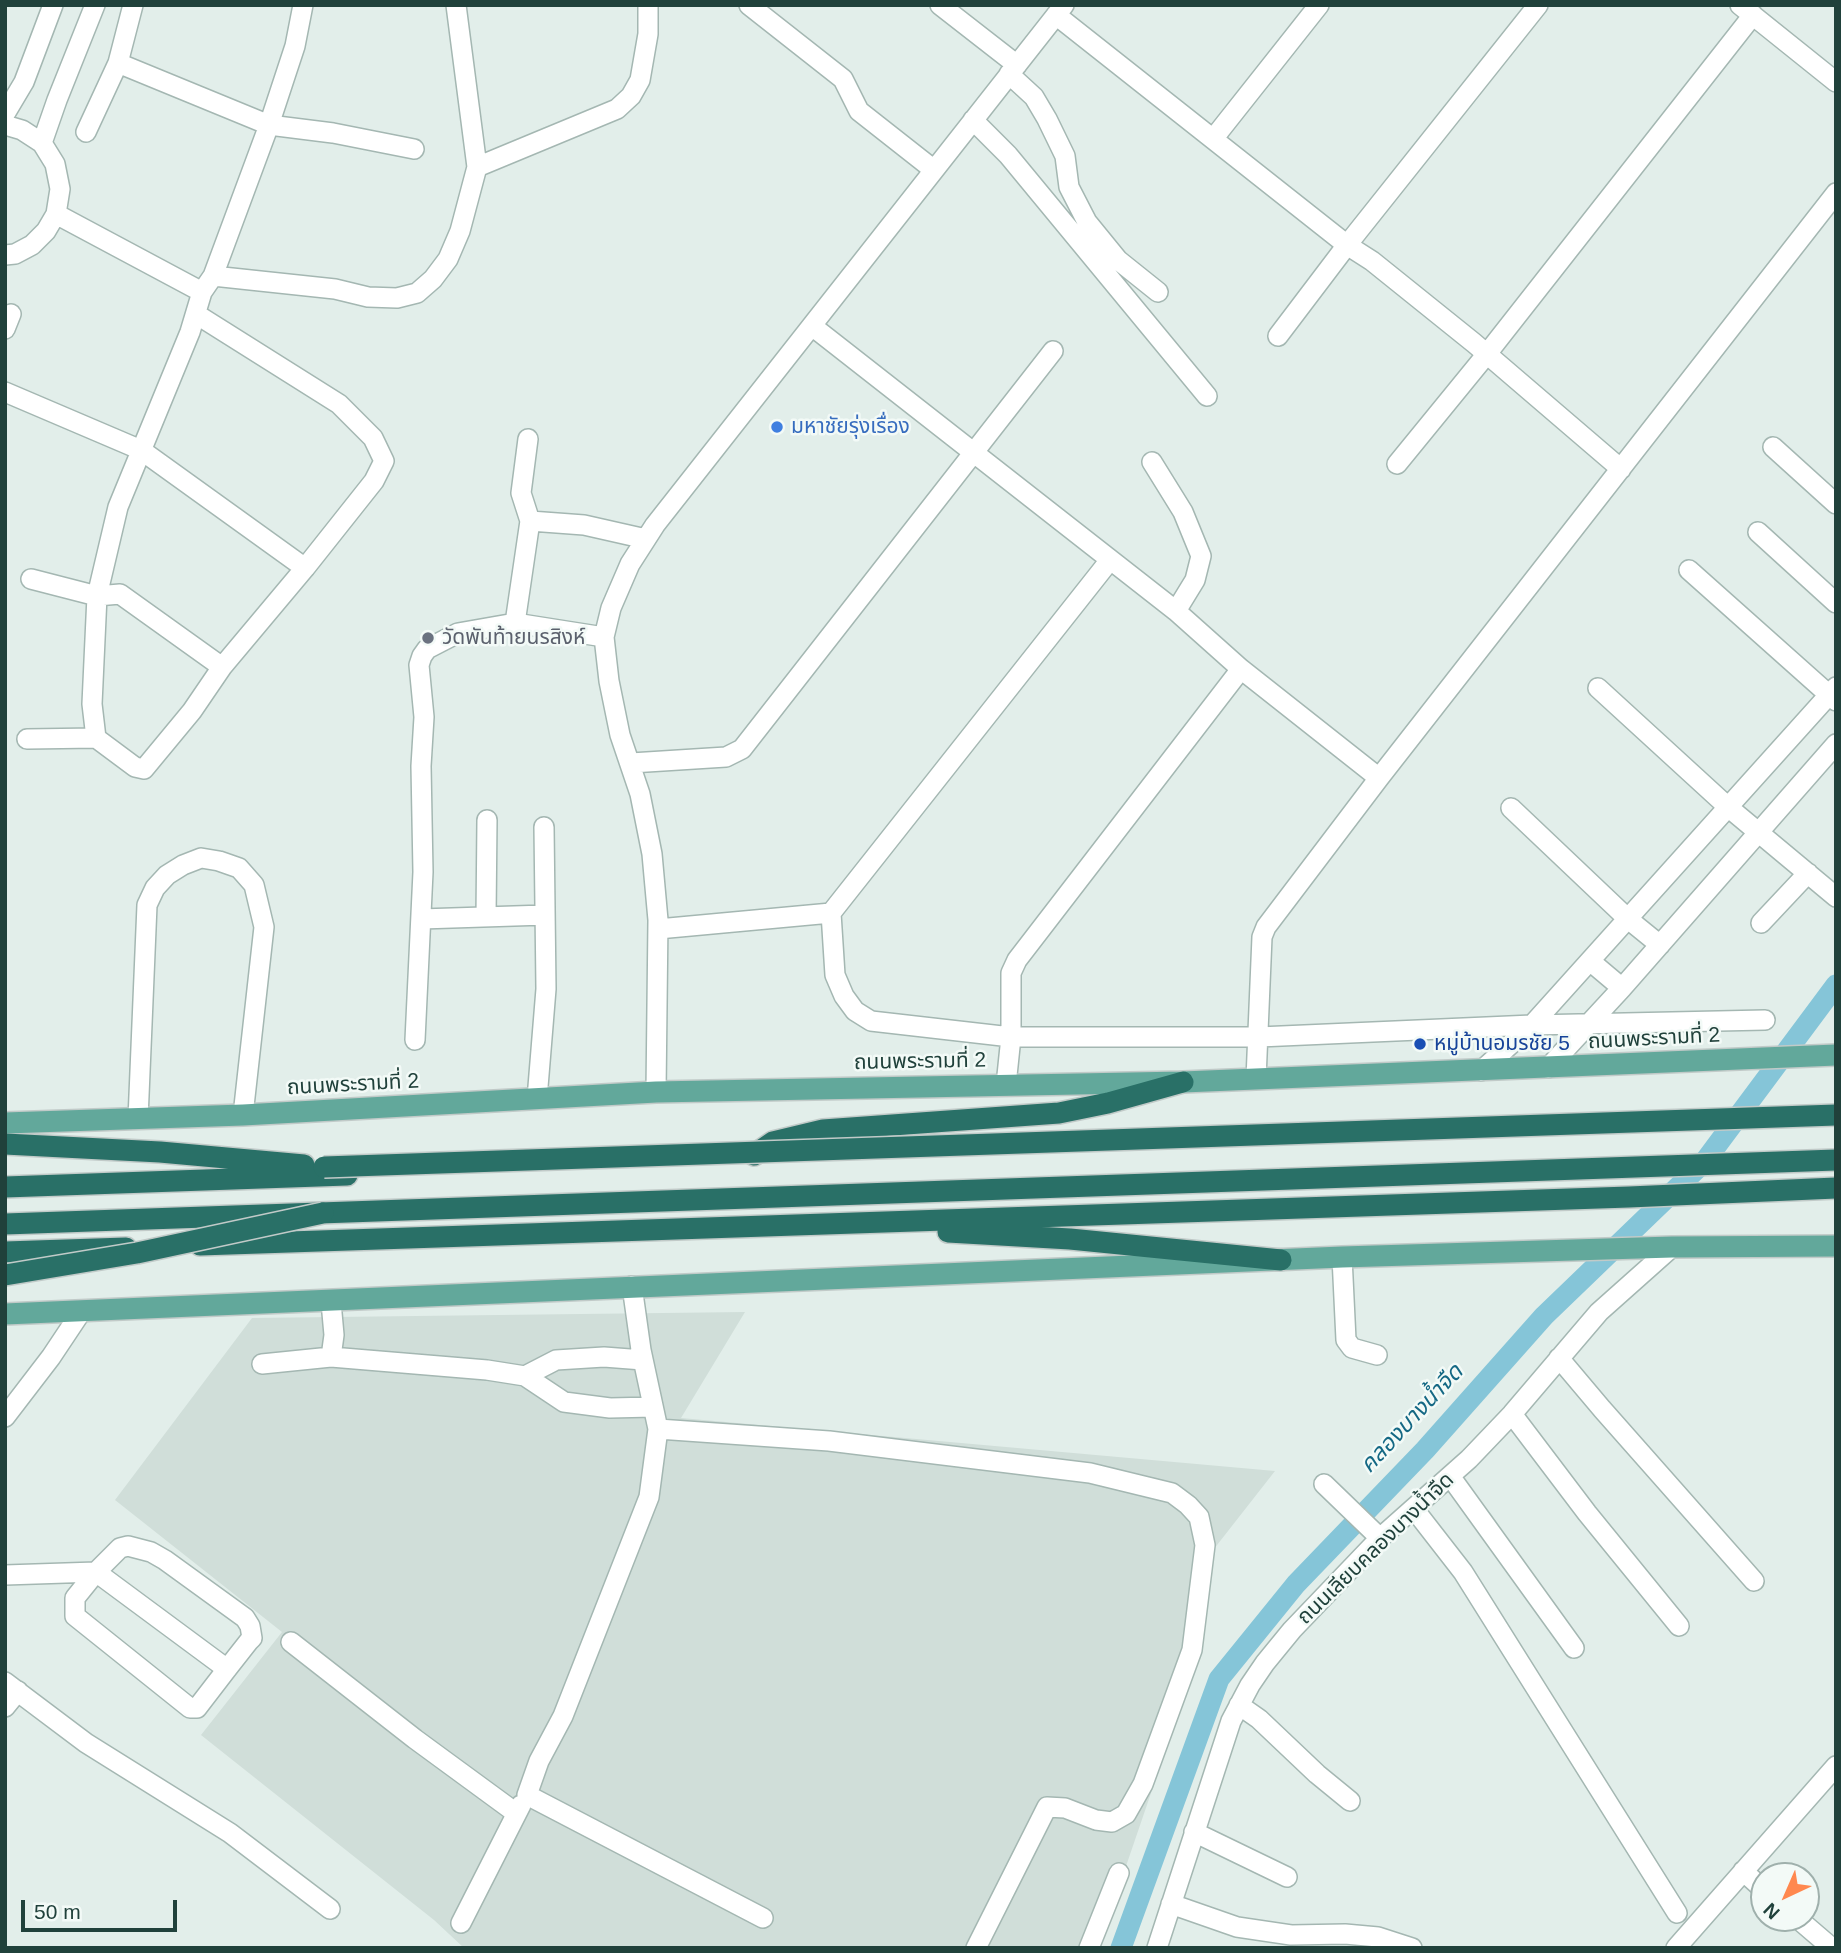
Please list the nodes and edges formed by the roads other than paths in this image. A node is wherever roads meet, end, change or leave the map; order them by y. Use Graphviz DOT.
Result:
graph roads {
  1 [pos="53,5"];
  2 [pos="95,5"];
  3 [pos="133,5"];
  4 [pos="303,5"];
  5 [pos="456,5"];
  6 [pos="648,5"];
  7 [pos="940,5"];
  8 [pos="1319,5"];
  9 [pos="1538,5"];
  10 [pos="740,6"];
  11 [pos="1060,10"];
  12 [pos="1746,10"];
  13 [pos="118,63"];
  14 [pos="1013,69"];
  15 [pos="1836,82"];
  16 [pos="5,114"];
  17 [pos="973,120"];
  18 [pos="5,125"];
  19 [pos="270,125"];
  20 [pos="86,132"];
  21 [pos="1213,139"];
  22 [pos="42,143"];
  23 [pos="414,149"];
  24 [pos="477,167"];
  25 [pos="934,170"];
  26 [pos="1836,193"];
  27 [pos="56,214"];
  28 [pos="1347,246"];
  29 [pos="5,255"];
  30 [pos="208,284"];
  31 [pos="1158,292"];
  32 [pos="196,314"];
  33 [pos="812,326"];
  34 [pos="1278,336"];
  35 [pos="1053,351"];
  36 [pos="1486,355"];
  37 [pos="5,393"];
  38 [pos="1207,396"];
  39 [pos="528,439"];
  40 [pos="1773,447"];
  41 [pos="141,450"];
  42 [pos="973,452"];
  43 [pos="1152,462"];
  44 [pos="1396,464"];
  45 [pos="1621,468"];
  46 [pos="1836,504"];
  47 [pos="530,521"];
  48 [pos="1758,532"];
  49 [pos="646,539"];
  50 [pos="1111,560"];
  51 [pos="305,568"];
  52 [pos="1689,570"];
  53 [pos="31,579"];
  54 [pos="97,596"];
  55 [pos="1836,603"];
  56 [pos="1176,611"];
  57 [pos="515,624"];
  58 [pos="604,637"];
  59 [pos="222,667"];
  60 [pos="1241,670"];
  61 [pos="1598,688"];
  62 [pos="1833,694"];
  63 [pos="96,738"];
  64 [pos="27,739"];
  65 [pos="1836,744"];
  66 [pos="631,763"];
  67 [pos="1379,778"];
  68 [pos="1728,807"];
  69 [pos="1511,808"];
  70 [pos="487,820"];
  71 [pos="544,827"];
  72 [pos="1759,832"];
  73 [pos="1808,873"];
  74 [pos="1836,897"];
  75 [pos="831,913"];
  76 [pos="545,915"];
  77 [pos="486,917"];
  78 [pos="421,919"];
  79 [pos="1628,919"];
  80 [pos="1761,922"];
  81 [pos="658,929"];
  82 [pos="1660,945"];
  83 [pos="1590,961"];
  84 [pos="1622,988"];
  85 [pos="1765,1020"];
  86 [pos="1588,1024"];
  87 [pos="1532,1025"];
  88 [pos="1011,1037"];
  89 [pos="1259,1037"];
  90 [pos="415,1040"];
  91 [pos="1831,1055"];
  92 [pos="1548,1068"];
  93 [pos="1481,1071"];
  94 [pos="1256,1079"];
  95 [pos="1183,1082"];
  96 [pos="1006,1085"];
  97 [pos="656,1092"];
  98 [pos="537,1099"];
  99 [pos="243,1115"];
  100 [pos="1836,1115"];
  101 [pos="138,1119"];
  102 [pos="1836,1120"];
  103 [pos="5,1123"];
  104 [pos="5,1144"];
  105 [pos="1836,1160"];
  106 [pos="747,1161"];
  107 [pos="324,1167"];
  108 [pos="5,1178"];
  109 [pos="5,1187"];
  110 [pos="1836,1188"];
  111 [pos="323,1213"];
  112 [pos="5,1224"];
  113 [pos="768,1226"];
  114 [pos="1836,1245"];
  115 [pos="1672,1247"];
  116 [pos="5,1252"];
  117 [pos="1342,1257"];
  118 [pos="1280,1260"];
  119 [pos="5,1275"];
  120 [pos="632,1286"];
  121 [pos="331,1302"];
  122 [pos="80,1312"];
  123 [pos="5,1314"];
  124 [pos="1377,1355"];
  125 [pos="331,1357"];
  126 [pos="1559,1358"];
  127 [pos="643,1360"];
  128 [pos="262,1364"];
  129 [pos="525,1376"];
  130 [pos="653,1406"];
  131 [pos="1512,1414"];
  132 [pos="5,1417"];
  133 [pos="658,1429"];
  134 [pos="1450,1476"];
  135 [pos="1324,1484"];
  136 [pos="1414,1509"];
  137 [pos="1374,1532"];
  138 [pos="96,1572"];
  139 [pos="5,1575"];
  140 [pos="1754,1581"];
  141 [pos="1679,1626"];
  142 [pos="291,1642"];
  143 [pos="1574,1648"];
  144 [pos="228,1669"];
  145 [pos="9,1693"];
  146 [pos="1238,1705"];
  147 [pos="1836,1766"];
  148 [pos="527,1795"];
  149 [pos="1350,1801"];
  150 [pos="516,1813"];
  151 [pos="1195,1832"];
  152 [pos="1743,1871"];
  153 [pos="1119,1873"];
  154 [pos="1287,1877"];
  155 [pos="1750,1877"];
  156 [pos="1171,1904"];
  157 [pos="330,1909"];
  158 [pos="1677,1913"];
  159 [pos="763,1918"];
  160 [pos="461,1923"];
  161 [pos="1813,1932"];
  162 [pos="976,1948"];
  163 [pos="1089,1948"];
  164 [pos="1157,1948"];
  165 [pos="1412,1948"];
  166 [pos="1676,1948"];
  167 [pos="1832,1948"];
  1 -- 16 [label="street"];
  2 -- 22 [label="street"];
  3 -- 13 [label="street"];
  4 -- 19 [label="street"];
  5 -- 24 [label="street"];
  6 -- 24 [label="street"];
  7 -- 14 [label="street"];
  8 -- 21 [label="street"];
  9 -- 28 [label="street"];
  10 -- 25 [label="street"];
  11 -- 14 [label="street"];
  11 -- 21 [label="street"];
  12 -- 15 [label="street"];
  12 -- 36 [label="street"];
  13 -- 19 [label="street"];
  13 -- 20 [label="street"];
  14 -- 17 [label="street"];
  14 -- 31 [label="street"];
  17 -- 25 [label="street"];
  17 -- 38 [label="street"];
  18 -- 22 [label="street"];
  19 -- 23 [label="street"];
  19 -- 30 [label="street"];
  21 -- 28 [label="street"];
  22 -- 27 [label="street"];
  24 -- 30 [label="street"];
  25 -- 33 [label="street"];
  26 -- 45 [label="street"];
  27 -- 29 [label="street"];
  27 -- 30 [label="street"];
  28 -- 34 [label="street"];
  28 -- 36 [label="street"];
  30 -- 32 [label="street"];
  32 -- 41 [label="street"];
  32 -- 51 [label="street"];
  33 -- 42 [label="street"];
  33 -- 49 [label="street"];
  35 -- 42 [label="street"];
  36 -- 44 [label="street"];
  36 -- 45 [label="street"];
  37 -- 41 [label="street"];
  39 -- 47 [label="street"];
  40 -- 46 [label="street"];
  41 -- 51 [label="street"];
  41 -- 54 [label="street"];
  42 -- 50 [label="street"];
  42 -- 66 [label="street"];
  43 -- 56 [label="street"];
  45 -- 67 [label="street"];
  47 -- 49 [label="street"];
  47 -- 57 [label="street"];
  48 -- 55 [label="street"];
  49 -- 58 [label="street"];
  50 -- 56 [label="street"];
  50 -- 75 [label="street"];
  51 -- 59 [label="street"];
  52 -- 62 [label="street"];
  53 -- 54 [label="street"];
  54 -- 59 [label="street"];
  54 -- 63 [label="street"];
  56 -- 60 [label="street"];
  57 -- 58 [label="street"];
  57 -- 78 [label="street"];
  58 -- 66 [label="street"];
  59 -- 63 [label="street"];
  60 -- 67 [label="street"];
  60 -- 88 [label="street"];
  61 -- 68 [label="street"];
  62 -- 68 [label="street"];
  63 -- 64 [label="street"];
  65 -- 72 [label="street"];
  66 -- 81 [label="street"];
  67 -- 89 [label="street"];
  68 -- 72 [label="street"];
  68 -- 79 [label="street"];
  69 -- 79 [label="street"];
  70 -- 77 [label="street"];
  71 -- 76 [label="street"];
  72 -- 73 [label="street"];
  72 -- 82 [label="street"];
  73 -- 74 [label="street"];
  73 -- 80 [label="street"];
  75 -- 81 [label="street"];
  75 -- 88 [label="street"];
  76 -- 77 [label="street"];
  76 -- 98 [label="street"];
  77 -- 78 [label="street"];
  78 -- 90 [label="street"];
  79 -- 82 [label="street"];
  79 -- 83 [label="street"];
  81 -- 97 [label="street"];
  82 -- 84 [label="street"];
  83 -- 84 [label="street"];
  83 -- 87 [label="street"];
  84 -- 86 [label="street"];
  85 -- 86 [label="street"];
  86 -- 87 [label="street"];
  86 -- 92 [label="street"];
  87 -- 89 [label="street"];
  87 -- 93 [label="street"];
  88 -- 89 [label="street"];
  88 -- 96 [label="street"];
  89 -- 94 [label="street"];
  91 -- 92 [label="main road, ถนนพระรามที่ 2"];
  92 -- 93 [label="main road, ถนนพระรามที่ 2"];
  93 -- 94 [label="main road, ถนนพระรามที่ 2"];
  94 -- 95 [label="main road, ถนนพระรามที่ 2"];
  95 -- 96 [label="main road, ถนนพระรามที่ 2"];
  95 -- 106 [label="highway"];
  96 -- 97 [label="main road, ถนนพระรามที่ 2"];
  97 -- 98 [label="main road, ถนนพระรามที่ 2"];
  98 -- 99 [label="main road, ถนนพระรามที่ 2"];
  99 -- 101 [label="main road, ถนนพระรามที่ 2"];
  99 -- 101 [label="street"];
  100 -- 107 [label="highway, bridge"];
  101 -- 103 [label="main road, ถนนพระรามที่ 2"];
  102 -- 106 [label="highway, bridge"];
  104 -- 107 [label="highway"];
  105 -- 111 [label="highway"];
  106 -- 109 [label="highway"];
  107 -- 108 [label="highway"];
  110 -- 113 [label="highway"];
  111 -- 112 [label="highway, bridge"];
  111 -- 119 [label="highway, bridge"];
  113 -- 116 [label="highway"];
  113 -- 118 [label="highway"];
  114 -- 115 [label="main road"];
  115 -- 117 [label="main road"];
  115 -- 126 [label="street, ถนนเลียบคลองบางน้ำจืด"];
  117 -- 118 [label="main road"];
  117 -- 124 [label="street"];
  118 -- 120 [label="main road"];
  120 -- 121 [label="main road"];
  120 -- 127 [label="street"];
  121 -- 122 [label="main road"];
  121 -- 125 [label="street"];
  122 -- 123 [label="main road"];
  122 -- 132 [label="street"];
  125 -- 128 [label="street"];
  125 -- 129 [label="street"];
  126 -- 131 [label="street, ถนนเลียบคลองบางน้ำจืด"];
  126 -- 140 [label="street"];
  127 -- 129 [label="street"];
  127 -- 130 [label="street"];
  129 -- 130 [label="street"];
  130 -- 133 [label="street"];
  131 -- 134 [label="street, ถนนเลียบคลองบางน้ำจืด"];
  131 -- 141 [label="street"];
  133 -- 148 [label="street"];
  133 -- 162 [label="street"];
  134 -- 136 [label="street, ถนนเลียบคลองบางน้ำจืด"];
  134 -- 143 [label="street"];
  135 -- 137 [label="street"];
  136 -- 137 [label="street, ถนนเลียบคลองบางน้ำจืด"];
  136 -- 158 [label="street"];
  137 -- 146 [label="street, ถนนเลียบคลองบางน้ำจืด"];
  138 -- 139 [label="street"];
  138 -- 144 [label="street"];
  138 -- 144 [label="street"];
  138 -- 144 [label="street"];
  142 -- 150 [label="street"];
  145 -- 157 [label="street"];
  146 -- 149 [label="street"];
  146 -- 151 [label="street, ถนนเลียบคลองบางน้ำจืด"];
  147 -- 152 [label="street"];
  148 -- 150 [label="street"];
  148 -- 159 [label="street"];
  150 -- 160 [label="street"];
  151 -- 154 [label="street"];
  151 -- 156 [label="street, ถนนเลียบคลองบางน้ำจืด"];
  152 -- 155 [label="street"];
  152 -- 166 [label="street"];
  153 -- 163 [label="street"];
  156 -- 164 [label="street, ถนนเลียบคลองบางน้ำจืด"];
  156 -- 165 [label="street"];
  161 -- 167 [label="street"];
}
